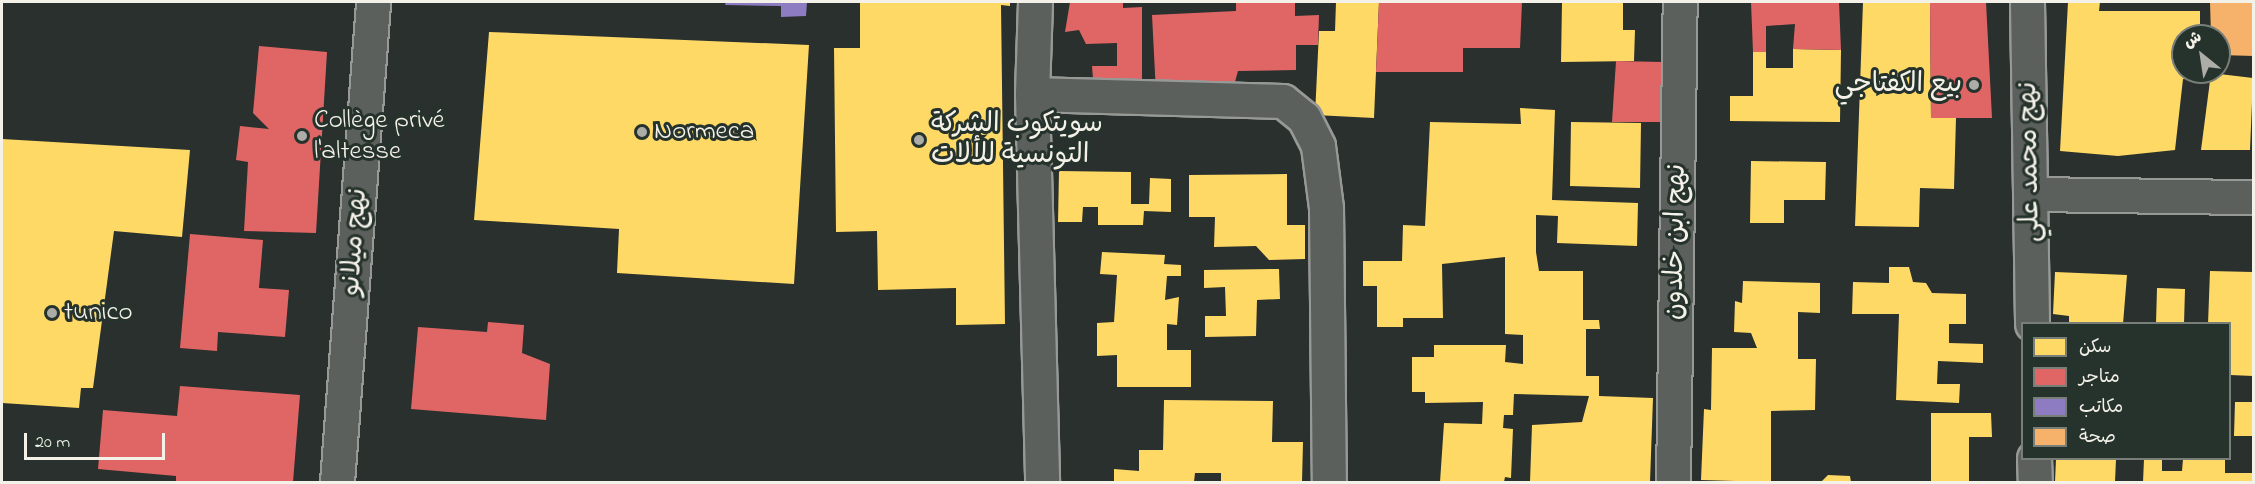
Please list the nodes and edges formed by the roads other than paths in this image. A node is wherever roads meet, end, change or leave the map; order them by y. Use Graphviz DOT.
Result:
graph roads {
  1 [pos="373,2"];
  2 [pos="1035,2"];
  3 [pos="1680,2"];
  4 [pos="2027,2"];
  5 [pos="1032,94"];
  6 [pos="2031,194"];
  7 [pos="2253,197"];
  8 [pos="2032,322"];
  9 [pos="2034,460"];
  10 [pos="337,483"];
  11 [pos="1042,483"];
  12 [pos="1329,483"];
  13 [pos="1672,483"];
  14 [pos="2035,483"];
  1 -- 10 [label="street, نهج ميلانو"];
  2 -- 5 [label="street"];
  3 -- 13 [label="street, نهج ابن خلدون"];
  4 -- 6 [label="street, نهج محمد علي"];
  5 -- 11 [label="street"];
  5 -- 12 [label="street"];
  6 -- 7 [label="street"];
  6 -- 8 [label="street, نهج محمد علي"];
  9 -- 14 [label="street"];
}
